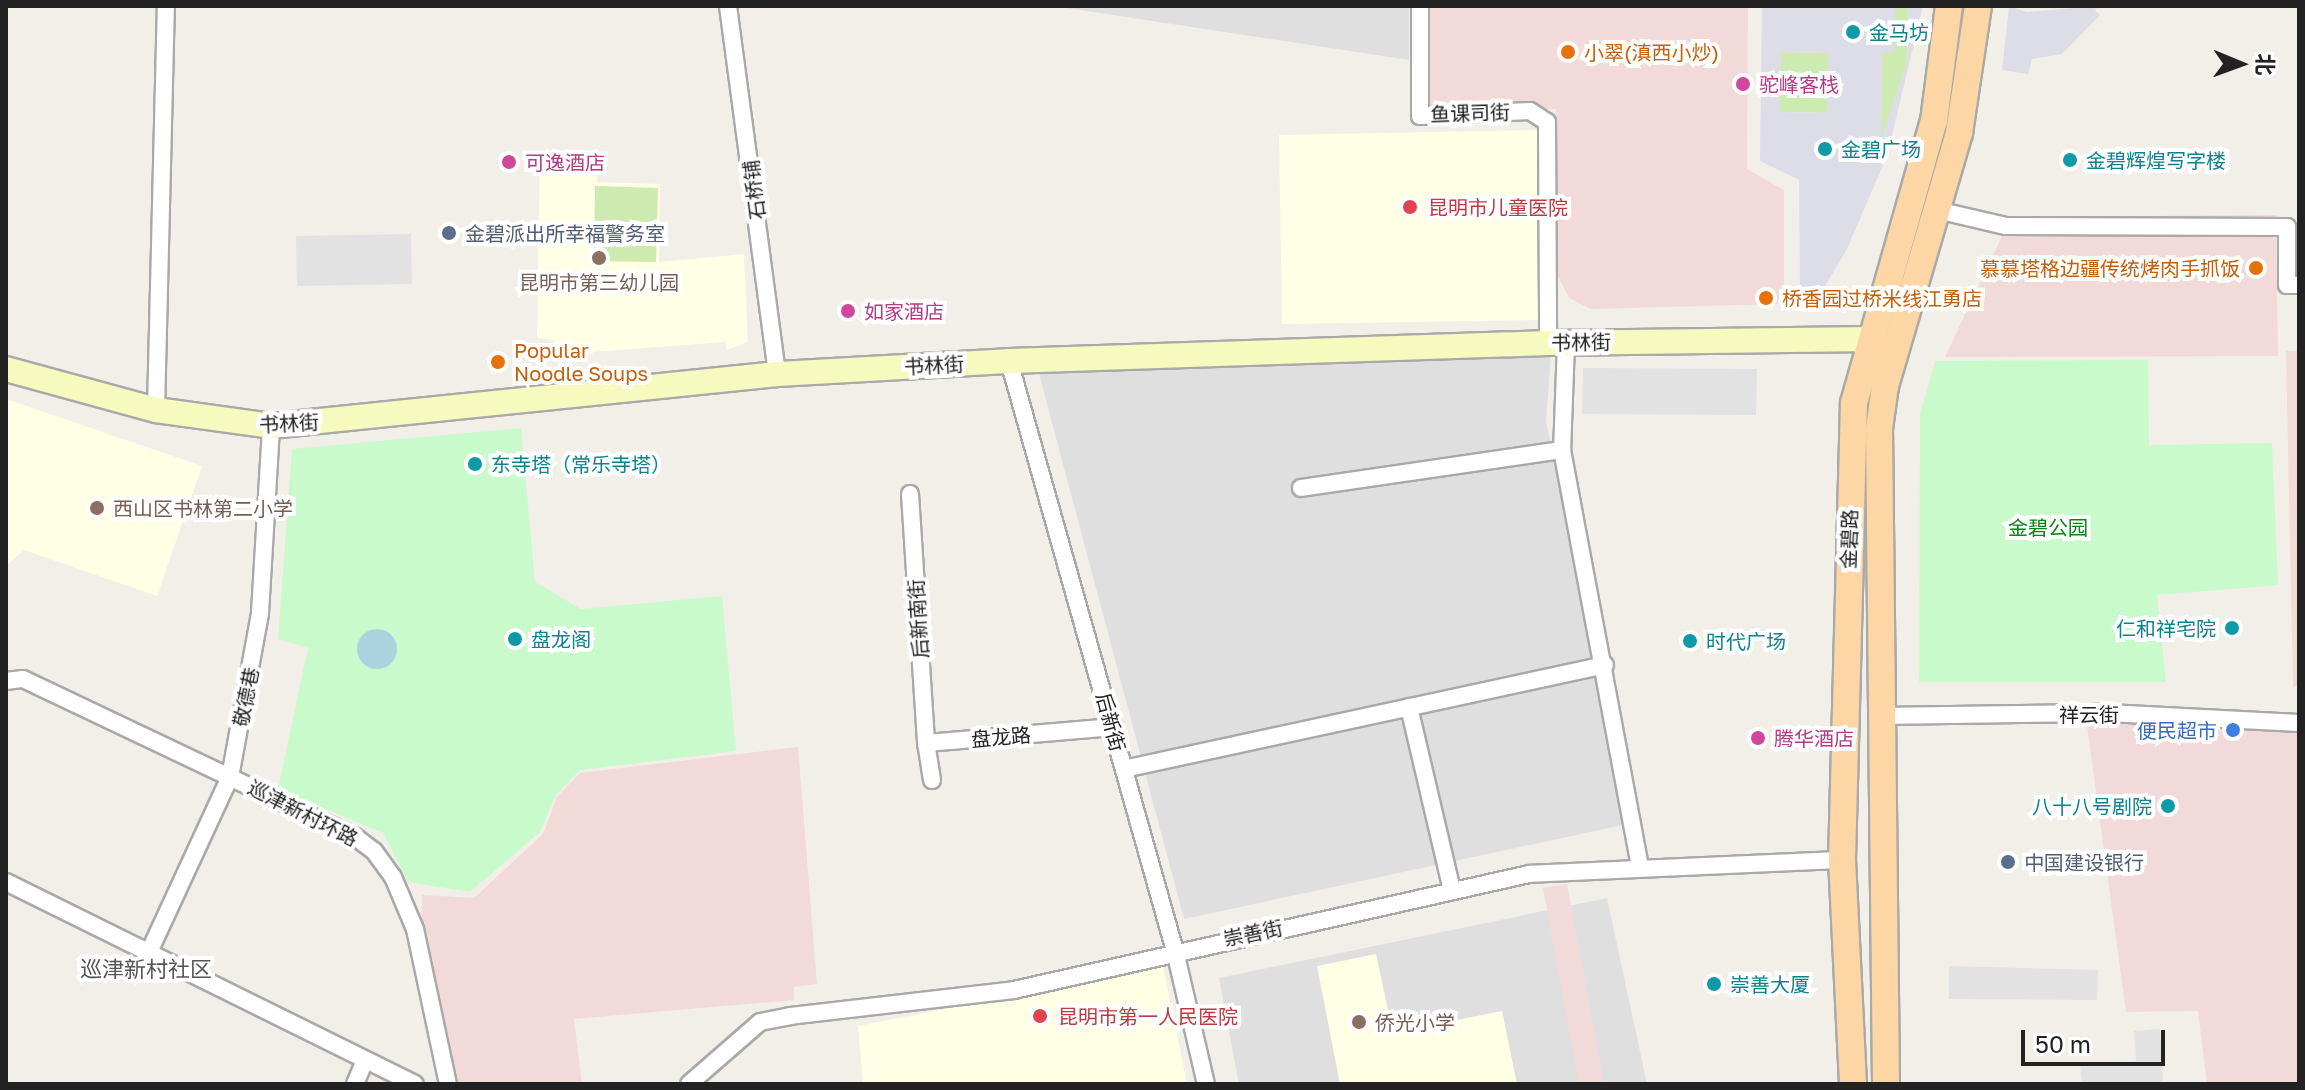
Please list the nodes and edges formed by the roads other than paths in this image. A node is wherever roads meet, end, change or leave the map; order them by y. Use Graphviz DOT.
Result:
graph roads {
  1 [pos="166,6"];
  2 [pos="728,6"];
  3 [pos="1420,6"];
  4 [pos="1949,6"];
  5 [pos="1978,6"];
  6 [pos="1937,210"];
  7 [pos="2293,285"];
  8 [pos="1871,339"];
  9 [pos="1557,343"];
  10 [pos="1009,361"];
  11 [pos="6,369"];
  12 [pos="777,374"];
  13 [pos="156,410"];
  14 [pos="271,426"];
  15 [pos="1562,450"];
  16 [pos="1301,488"];
  17 [pos="910,494"];
  18 [pos="1605,665"];
  19 [pos="6,681"];
  20 [pos="1409,707"];
  21 [pos="1880,716"];
  22 [pos="2299,723"];
  23 [pos="1114,727"];
  24 [pos="926,743"];
  25 [pos="1124,769"];
  26 [pos="230,777"];
  27 [pos="932,780"];
  28 [pos="1842,860"];
  29 [pos="1640,868"];
  30 [pos="6,882"];
  31 [pos="1452,890"];
  32 [pos="150,950"];
  33 [pos="1175,951"];
  34 [pos="365,1061"];
  35 [pos="355,1084"];
  36 [pos="415,1084"];
  37 [pos="448,1084"];
  38 [pos="689,1084"];
  39 [pos="1206,1084"];
  40 [pos="1853,1084"];
  41 [pos="1886,1084"];
  1 -- 13 [label="street"];
  2 -- 12 [label="street, 石桥铺"];
  3 -- 9 [label="street, 鱼课司街"];
  4 -- 8 [label="main road, 金碧路"];
  5 -- 6 [label="main road, 金碧路"];
  6 -- 7 [label="street"];
  6 -- 21 [label="main road, 金碧路"];
  8 -- 9 [label="street, 书林街"];
  8 -- 28 [label="main road, 金碧路"];
  9 -- 10 [label="street, 书林街"];
  9 -- 15 [label="street"];
  10 -- 12 [label="street, 书林街"];
  10 -- 23 [label="street, 后新街"];
  11 -- 13 [label="street, 书林街"];
  12 -- 14 [label="street, 书林街"];
  13 -- 14 [label="street, 书林街"];
  14 -- 26 [label="street, 敬德巷"];
  15 -- 16 [label="street"];
  15 -- 18 [label="street"];
  17 -- 24 [label="street, 后新南街"];
  18 -- 20 [label="street"];
  18 -- 29 [label="street"];
  19 -- 26 [label="street, 巡津新村环路"];
  20 -- 25 [label="street"];
  20 -- 31 [label="street"];
  21 -- 22 [label="street, 祥云街"];
  21 -- 41 [label="main road, 金碧路"];
  23 -- 24 [label="street, 盘龙路"];
  23 -- 25 [label="street, 后新街"];
  24 -- 27 [label="street"];
  25 -- 33 [label="street, 后新街"];
  26 -- 32 [label="street, 敬德巷"];
  26 -- 37 [label="street, 巡津新村环路"];
  28 -- 29 [label="street, 崇善街"];
  28 -- 40 [label="main road, 金碧路"];
  29 -- 31 [label="street, 崇善街"];
  30 -- 32 [label="street"];
  31 -- 33 [label="street, 崇善街"];
  32 -- 34 [label="street"];
  33 -- 38 [label="street, 崇善街"];
  33 -- 39 [label="street, 后新街"];
  34 -- 35 [label="street"];
  34 -- 36 [label="street"];
}
